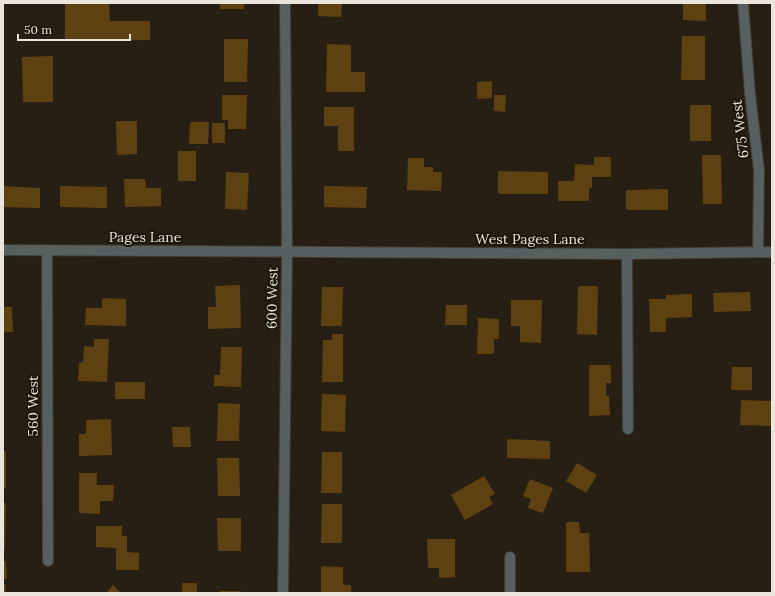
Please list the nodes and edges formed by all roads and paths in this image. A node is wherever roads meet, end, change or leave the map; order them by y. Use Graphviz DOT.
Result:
graph roads {
  1 [pos="286,3"];
  2 [pos="743,3"];
  3 [pos="3,250"];
  4 [pos="47,250"];
  5 [pos="287,252"];
  6 [pos="758,252"];
  7 [pos="772,252"];
  8 [pos="627,254"];
  9 [pos="628,429"];
  10 [pos="510,557"];
  11 [pos="48,561"];
  12 [pos="283,593"];
  13 [pos="510,593"];
  1 -- 5 [label="street, 600 West"];
  2 -- 6 [label="street, 675 West"];
  3 -- 4 [label="street, Pages Lane"];
  4 -- 5 [label="street, Pages Lane"];
  4 -- 11 [label="street, 560 West"];
  5 -- 8 [label="street, West Pages Lane"];
  5 -- 12 [label="street, 600 West"];
  6 -- 7 [label="street, West Pages Lane"];
  6 -- 8 [label="street, West Pages Lane"];
  8 -- 9 [label="street"];
  10 -- 13 [label="street"];
}
